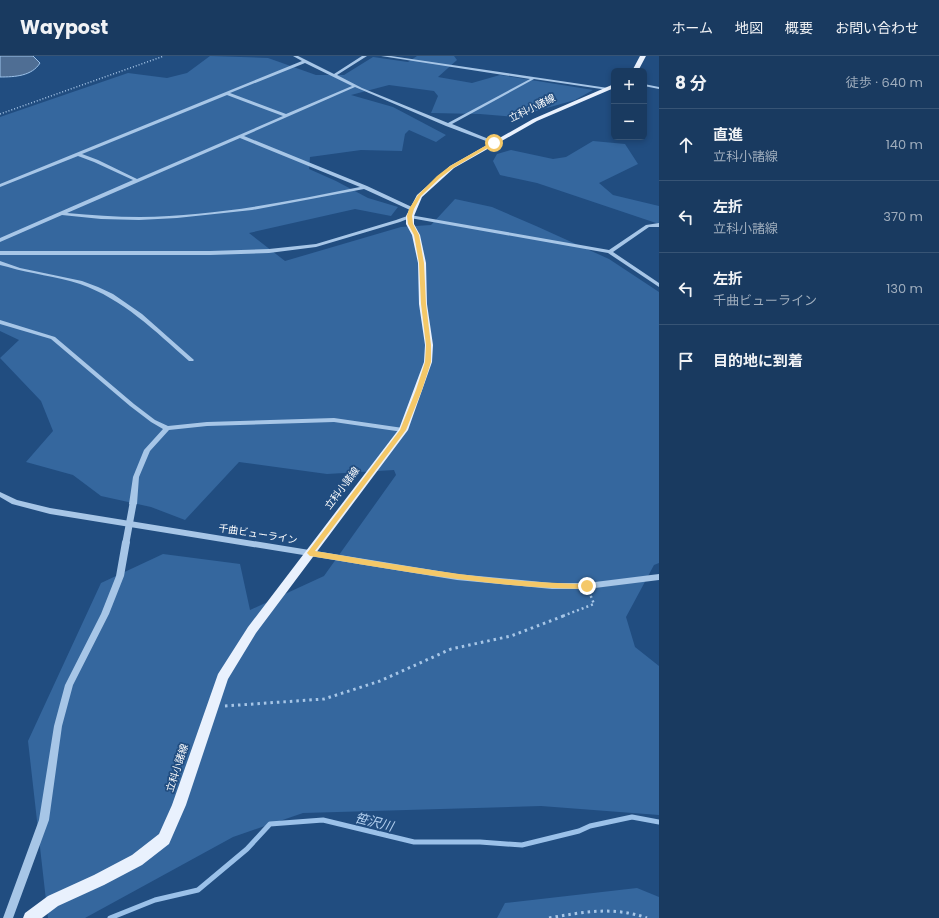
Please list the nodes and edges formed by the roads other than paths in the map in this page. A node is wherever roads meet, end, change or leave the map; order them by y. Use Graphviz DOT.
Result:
graph roads {
  1 [pos="295,56"];
  2 [pos="365,56"];
  3 [pos="383,56"];
  4 [pos="643,56"];
  5 [pos="306,61"];
  6 [pos="637,68"];
  7 [pos="335,76"];
  8 [pos="534,78"];
  9 [pos="355,86"];
  10 [pos="647,86"];
  11 [pos="611,88"];
  12 [pos="659,88"];
  13 [pos="226,94"];
  14 [pos="287,116"];
  15 [pos="448,125"];
  16 [pos="240,136"];
  17 [pos="494,143"];
  18 [pos="77,154"];
  19 [pos="138,181"];
  20 [pos="0,186"];
  21 [pos="366,187"];
  22 [pos="411,212"];
  23 [pos="62,214"];
  24 [pos="659,225"];
  25 [pos="0,240"];
  26 [pos="610,252"];
  27 [pos="0,253"];
  28 [pos="0,263"];
  29 [pos="659,285"];
  30 [pos="0,322"];
  31 [pos="191,360"];
  32 [pos="167,428"];
  33 [pos="403,430"];
  34 [pos="0,494"];
  35 [pos="310,553"];
  36 [pos="659,577"];
  37 [pos="8,918"];
  38 [pos="30,918"];
  1 -- 5 [label="street"];
  2 -- 7 [label="street"];
  3 -- 8 [label="street"];
  4 -- 6 [label="main road"];
  5 -- 7 [label="street"];
  5 -- 13 [label="street"];
  7 -- 9 [label="street"];
  8 -- 11 [label="street"];
  8 -- 15 [label="street"];
  9 -- 14 [label="street"];
  9 -- 15 [label="street"];
  10 -- 12 [label="street"];
  11 -- 17 [label="main road, 立科小諸線"];
  13 -- 14 [label="street"];
  13 -- 18 [label="street"];
  14 -- 16 [label="street"];
  15 -- 17 [label="street"];
  16 -- 19 [label="street"];
  16 -- 21 [label="street"];
  17 -- 22 [label="main road, 立科小諸線"];
  18 -- 19 [label="street"];
  18 -- 20 [label="street"];
  19 -- 23 [label="street"];
  21 -- 22 [label="street"];
  21 -- 23 [label="street"];
  22 -- 26 [label="street"];
  22 -- 27 [label="street"];
  22 -- 33 [label="main road, 立科小諸線"];
  23 -- 25 [label="street"];
  24 -- 26 [label="street"];
  26 -- 29 [label="street"];
  28 -- 31 [label="street"];
  30 -- 32 [label="street"];
  32 -- 33 [label="street"];
  32 -- 37 [label="street, bridge"];
  33 -- 35 [label="main road, 立科小諸線"];
  34 -- 35 [label="street, 千曲ビューライン"];
  35 -- 36 [label="street, 千曲ビューライン"];
  35 -- 38 [label="main road, 立科小諸線"];
}
